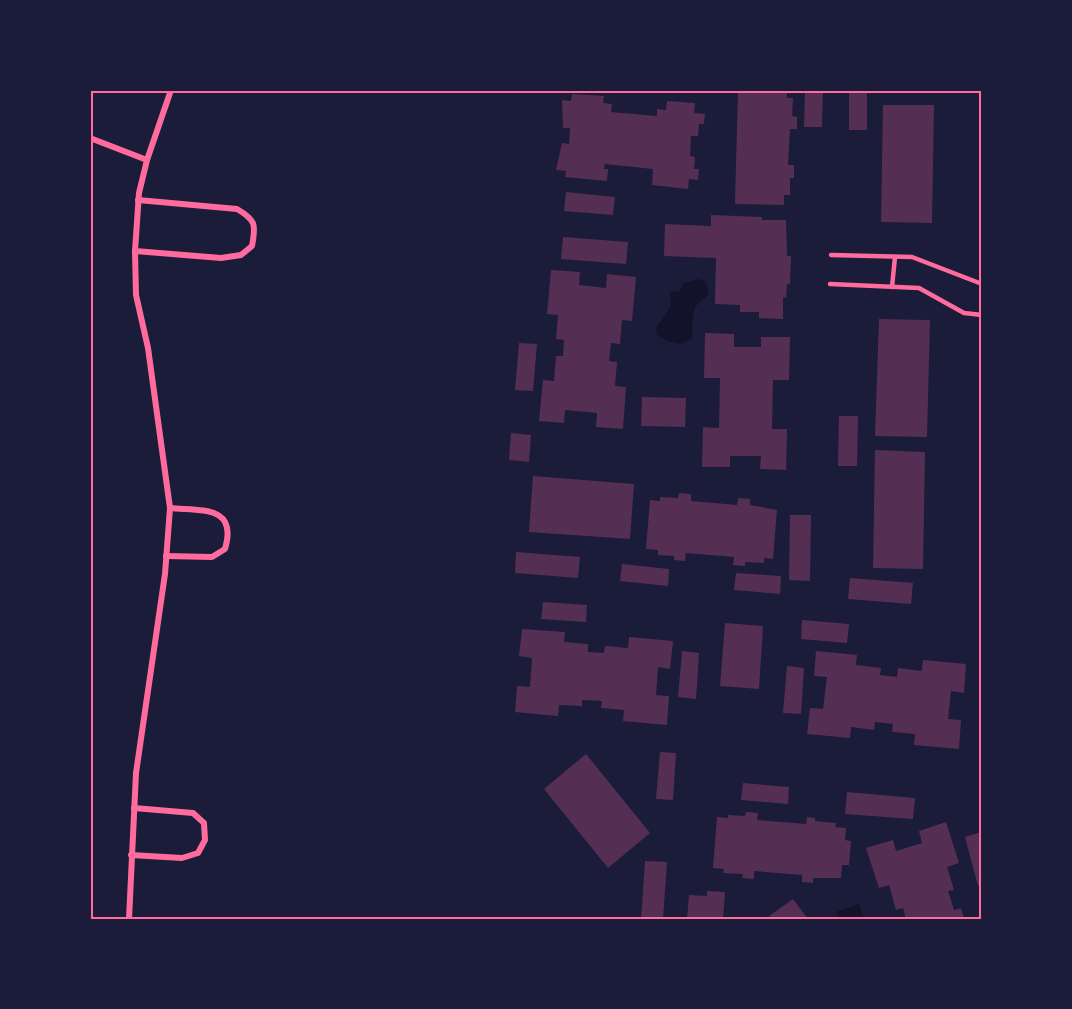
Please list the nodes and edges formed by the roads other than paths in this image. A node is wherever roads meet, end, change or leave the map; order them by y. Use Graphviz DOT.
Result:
graph roads {
  1 [pos="171,90"];
  2 [pos="90,138"];
  3 [pos="147,160"];
  4 [pos="138,200"];
  5 [pos="135,251"];
  6 [pos="831,255"];
  7 [pos="895,257"];
  8 [pos="830,284"];
  9 [pos="982,284"];
  10 [pos="892,287"];
  11 [pos="982,315"];
  12 [pos="170,508"];
  13 [pos="166,556"];
  14 [pos="134,808"];
  15 [pos="131,855"];
  16 [pos="129,919"];
  1 -- 3 [label="street"];
  2 -- 3 [label="street"];
  3 -- 4 [label="street"];
  4 -- 5 [label="street"];
  4 -- 5 [label="street"];
  5 -- 12 [label="street"];
  6 -- 7 [label="lane"];
  7 -- 9 [label="lane"];
  7 -- 10 [label="lane"];
  8 -- 10 [label="lane"];
  10 -- 11 [label="lane"];
  12 -- 13 [label="street"];
  12 -- 13 [label="street"];
  13 -- 14 [label="street"];
  14 -- 15 [label="street"];
  14 -- 15 [label="street"];
  15 -- 16 [label="street"];
}
